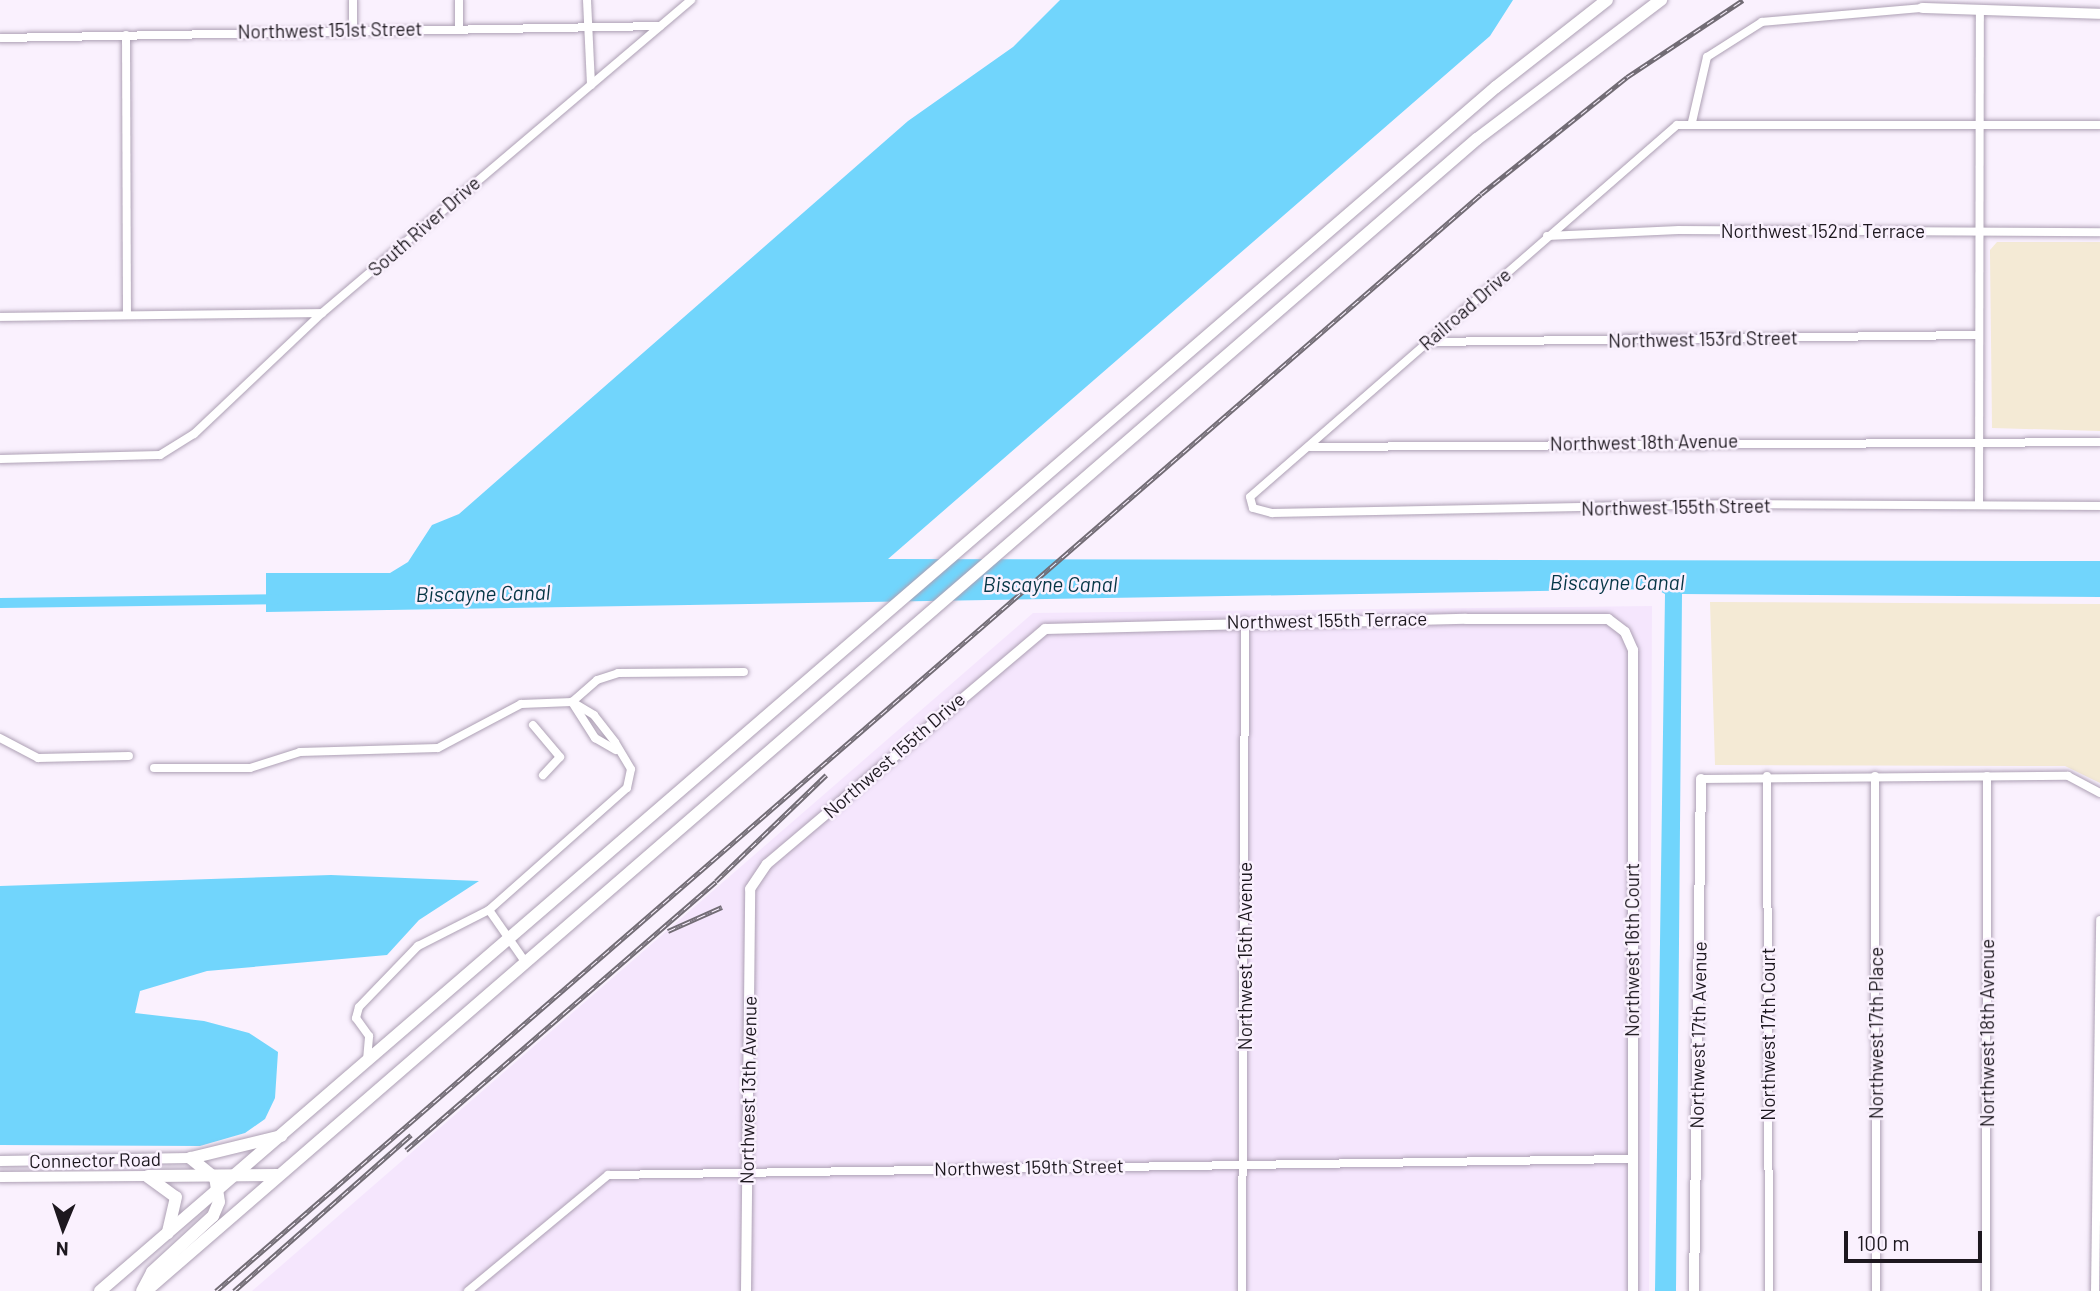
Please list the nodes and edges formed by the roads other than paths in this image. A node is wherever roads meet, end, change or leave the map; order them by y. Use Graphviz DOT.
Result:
graph roads {
  1 [pos="353,0"];
  2 [pos="459,0"];
  3 [pos="587,0"];
  4 [pos="691,0"];
  5 [pos="1606,0"];
  6 [pos="1661,0"];
  7 [pos="1932,0"];
  8 [pos="1922,8"];
  9 [pos="1980,12"];
  10 [pos="2100,14"];
  11 [pos="588,25"];
  12 [pos="459,26"];
  13 [pos="660,26"];
  14 [pos="353,29"];
  15 [pos="126,35"];
  16 [pos="0,38"];
  17 [pos="591,85"];
  18 [pos="1692,122"];
  19 [pos="1979,125"];
  20 [pos="2100,125"];
  21 [pos="1979,231"];
  22 [pos="2100,232"];
  23 [pos="1547,236"];
  24 [pos="127,313"];
  25 [pos="322,313"];
  26 [pos="0,317"];
  27 [pos="1979,335"];
  28 [pos="1427,342"];
  29 [pos="1979,441"];
  30 [pos="2100,442"];
  31 [pos="1310,447"];
  32 [pos="0,459"];
  33 [pos="1979,505"];
  34 [pos="2100,506"];
  35 [pos="1253,508"];
  36 [pos="1608,620"];
  37 [pos="1245,621"];
  38 [pos="1045,629"];
  39 [pos="744,672"];
  40 [pos="572,702"];
  41 [pos="533,725"];
  42 [pos="0,738"];
  43 [pos="616,750"];
  44 [pos="129,756"];
  45 [pos="154,768"];
  46 [pos="543,775"];
  47 [pos="1767,776"];
  48 [pos="1875,776"];
  49 [pos="1987,776"];
  50 [pos="1701,779"];
  51 [pos="2100,793"];
  52 [pos="750,889"];
  53 [pos="489,910"];
  54 [pos="2100,920"];
  55 [pos="509,939"];
  56 [pos="526,963"];
  57 [pos="367,1062"];
  58 [pos="281,1136"];
  59 [pos="191,1158"];
  60 [pos="1632,1159"];
  61 [pos="0,1161"];
  62 [pos="1243,1163"];
  63 [pos="748,1172"];
  64 [pos="280,1175"];
  65 [pos="148,1176"];
  66 [pos="0,1177"];
  67 [pos="232,1179"];
  68 [pos="217,1184"];
  69 [pos="168,1233"];
  70 [pos="100,1291"];
  71 [pos="144,1291"];
  72 [pos="468,1291"];
  73 [pos="746,1291"];
  74 [pos="1242,1291"];
  75 [pos="1633,1291"];
  76 [pos="1695,1291"];
  77 [pos="1769,1291"];
  78 [pos="1876,1291"];
  79 [pos="1986,1291"];
  80 [pos="2095,1291"];
  1 -- 14 [label="street"];
  2 -- 12 [label="street"];
  3 -- 11 [label="street"];
  4 -- 13 [label="street, South River Drive"];
  5 -- 55 [label="main road"];
  6 -- 56 [label="main road"];
  7 -- 8 [label="street"];
  8 -- 9 [label="street"];
  8 -- 18 [label="street"];
  9 -- 10 [label="street"];
  9 -- 19 [label="street"];
  11 -- 12 [label="street, Northwest 151st Street"];
  11 -- 13 [label="street, Northwest 151st Street"];
  11 -- 17 [label="street"];
  12 -- 14 [label="street, Northwest 151st Street"];
  13 -- 17 [label="street, South River Drive"];
  14 -- 15 [label="street, Northwest 151st Street"];
  15 -- 16 [label="street, Northwest 151st Street"];
  15 -- 24 [label="street"];
  17 -- 25 [label="street, South River Drive"];
  18 -- 19 [label="street"];
  18 -- 23 [label="street, Railroad Drive"];
  19 -- 20 [label="street"];
  19 -- 21 [label="street"];
  21 -- 22 [label="street, Northwest 152nd Terrace"];
  21 -- 23 [label="street, Northwest 152nd Terrace"];
  21 -- 27 [label="street"];
  23 -- 28 [label="street, Railroad Drive"];
  24 -- 25 [label="street"];
  24 -- 26 [label="street"];
  25 -- 32 [label="street, South River Drive"];
  27 -- 28 [label="street, Northwest 153rd Street"];
  27 -- 29 [label="street"];
  28 -- 31 [label="street, Railroad Drive"];
  29 -- 30 [label="street, Northwest 18th Avenue"];
  29 -- 31 [label="street, Northwest 18th Avenue"];
  29 -- 33 [label="street"];
  31 -- 35 [label="street, Railroad Drive"];
  33 -- 34 [label="street, Northwest 155th Street"];
  33 -- 35 [label="street, Northwest 155th Street"];
  36 -- 37 [label="street, Northwest 155th Terrace"];
  36 -- 60 [label="street, Northwest 16th Court"];
  37 -- 38 [label="street, Northwest 155th Terrace"];
  37 -- 62 [label="street, Northwest 15th Avenue"];
  38 -- 52 [label="street, Northwest 155th Drive"];
  39 -- 40 [label="street"];
  40 -- 43 [label="street"];
  40 -- 43 [label="street"];
  40 -- 45 [label="street"];
  41 -- 46 [label="street"];
  42 -- 44 [label="street"];
  43 -- 53 [label="street"];
  47 -- 48 [label="street"];
  47 -- 50 [label="street"];
  47 -- 77 [label="street, Northwest 17th Court"];
  48 -- 49 [label="street"];
  48 -- 78 [label="street, Northwest 17th Place"];
  49 -- 51 [label="street"];
  49 -- 79 [label="street, Northwest 18th Avenue"];
  50 -- 76 [label="street, Northwest 17th Avenue"];
  52 -- 63 [label="street, Northwest 13th Avenue"];
  53 -- 55 [label="street"];
  53 -- 57 [label="street"];
  54 -- 80 [label="street"];
  55 -- 56 [label="street"];
  55 -- 57 [label="main road"];
  56 -- 64 [label="main road"];
  57 -- 58 [label="main road"];
  58 -- 59 [label="main road"];
  58 -- 67 [label="main road"];
  59 -- 61 [label="street, Connector Road"];
  59 -- 68 [label="main road"];
  60 -- 62 [label="street, Northwest 159th Street"];
  60 -- 75 [label="street, Northwest 16th Court"];
  62 -- 63 [label="street, Northwest 159th Street"];
  62 -- 74 [label="street, Northwest 15th Avenue"];
  63 -- 72 [label="street, Northwest 159th Street"];
  63 -- 73 [label="street, Northwest 13th Avenue"];
  64 -- 67 [label="main road"];
  64 -- 71 [label="main road"];
  65 -- 66 [label="street, Connector Road"];
  65 -- 68 [label="main road"];
  65 -- 69 [label="main road"];
  67 -- 68 [label="main road"];
  68 -- 69 [label="main road"];
  68 -- 71 [label="main road"];
  69 -- 70 [label="main road"];
}
